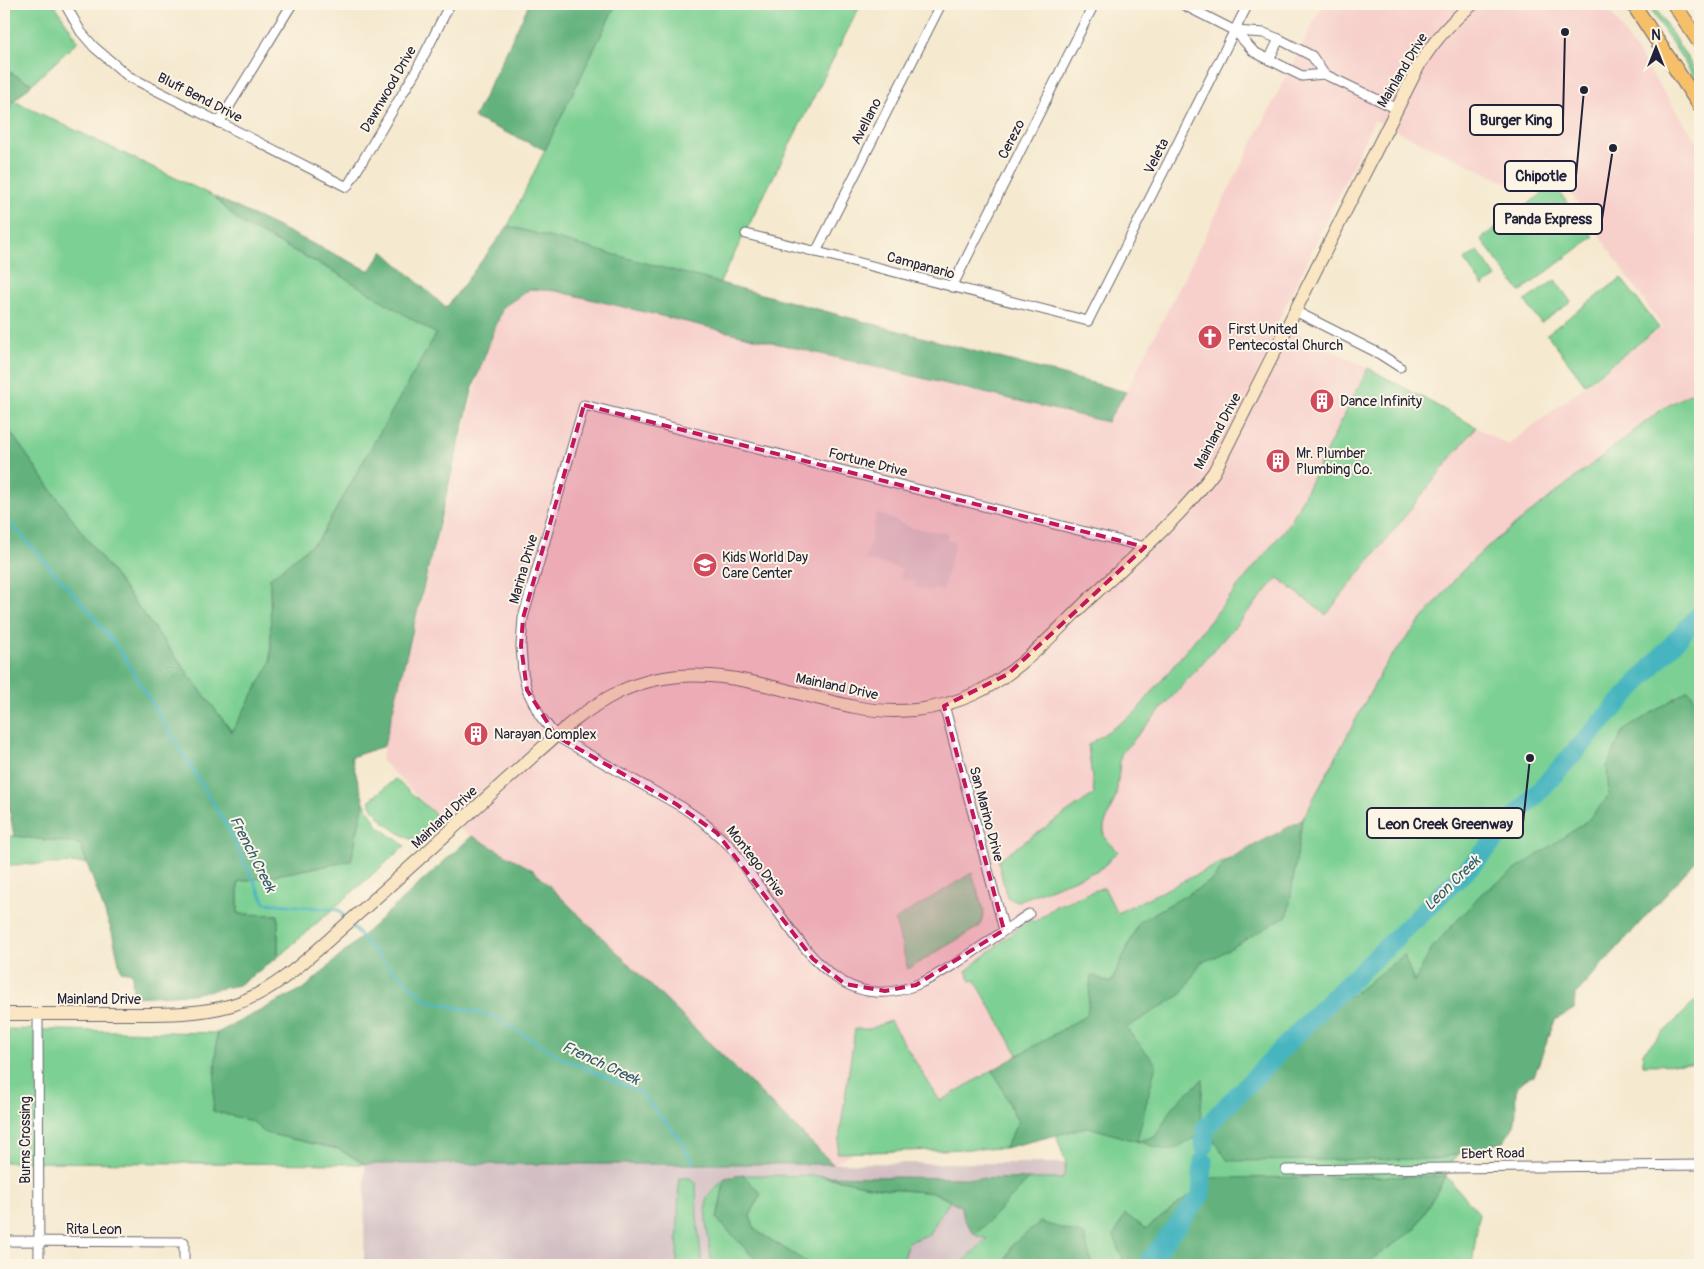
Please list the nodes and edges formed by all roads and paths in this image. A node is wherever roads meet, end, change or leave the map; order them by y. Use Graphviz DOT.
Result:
graph roads {
  1 [pos="65,4"];
  2 [pos="292,4"];
  3 [pos="450,4"];
  4 [pos="941,4"];
  5 [pos="1094,4"];
  6 [pos="1182,4"];
  7 [pos="1248,4"];
  8 [pos="1473,4"];
  9 [pos="1632,4"];
  10 [pos="1674,4"];
  11 [pos="1235,31"];
  12 [pos="1279,40"];
  13 [pos="1700,43"];
  14 [pos="1269,60"];
  15 [pos="1324,74"];
  16 [pos="1700,106"];
  17 [pos="1395,108"];
  18 [pos="220,122"];
  19 [pos="347,187"];
  20 [pos="746,234"];
  21 [pos="816,252"];
  22 [pos="952,287"];
  23 [pos="1295,311"];
  24 [pos="1088,321"];
  25 [pos="1400,367"];
  26 [pos="584,405"];
  27 [pos="1145,547"];
  28 [pos="944,705"];
  29 [pos="556,736"];
  30 [pos="1029,914"];
  31 [pos="1004,930"];
  32 [pos="4,1014"];
  33 [pos="38,1014"];
  34 [pos="1700,1165"];
  35 [pos="1286,1170"];
  36 [pos="4,1241"];
  37 [pos="39,1242"];
  38 [pos="39,1265"];
  39 [pos="184,1265"];
  1 -- 18 [label="street, Bluff Bend Drive"];
  2 -- 18 [label="street"];
  3 -- 19 [label="street, Dawnwood Drive"];
  4 -- 21 [label="street, Avellano"];
  5 -- 22 [label="street, Cerezo"];
  6 -- 11 [label="street"];
  7 -- 11 [label="street, Veleta"];
  8 -- 17 [label="main road, Mainland Drive"];
  9 -- 16 [label="main road"];
  10 -- 13 [label="main road"];
  11 -- 12 [label="street"];
  11 -- 14 [label="street"];
  11 -- 24 [label="street, Veleta"];
  12 -- 14 [label="street"];
  12 -- 15 [label="street"];
  14 -- 15 [label="street"];
  15 -- 17 [label="street"];
  17 -- 23 [label="main road, Mainland Drive"];
  18 -- 19 [label="street, Bluff Bend Drive"];
  20 -- 21 [label="street, Campanario"];
  21 -- 22 [label="street, Campanario"];
  22 -- 24 [label="street, Campanario"];
  23 -- 25 [label="street"];
  23 -- 27 [label="main road, Mainland Drive"];
  26 -- 27 [label="street, Fortune Drive"];
  26 -- 29 [label="street, Marina Drive"];
  27 -- 28 [label="main road, Mainland Drive"];
  28 -- 29 [label="main road, Mainland Drive"];
  28 -- 31 [label="street, San Marino Drive"];
  29 -- 31 [label="street, Montego Drive"];
  29 -- 33 [label="main road, Mainland Drive"];
  30 -- 31 [label="street, Montego Drive"];
  32 -- 33 [label="main road, Mainland Drive"];
  33 -- 37 [label="street, Burns Crossing"];
  34 -- 35 [label="street, Ebert Road"];
  36 -- 37 [label="street, Rita Leon"];
  37 -- 38 [label="street, Burns Crossing"];
  37 -- 39 [label="street, Rita Leon"];
}
